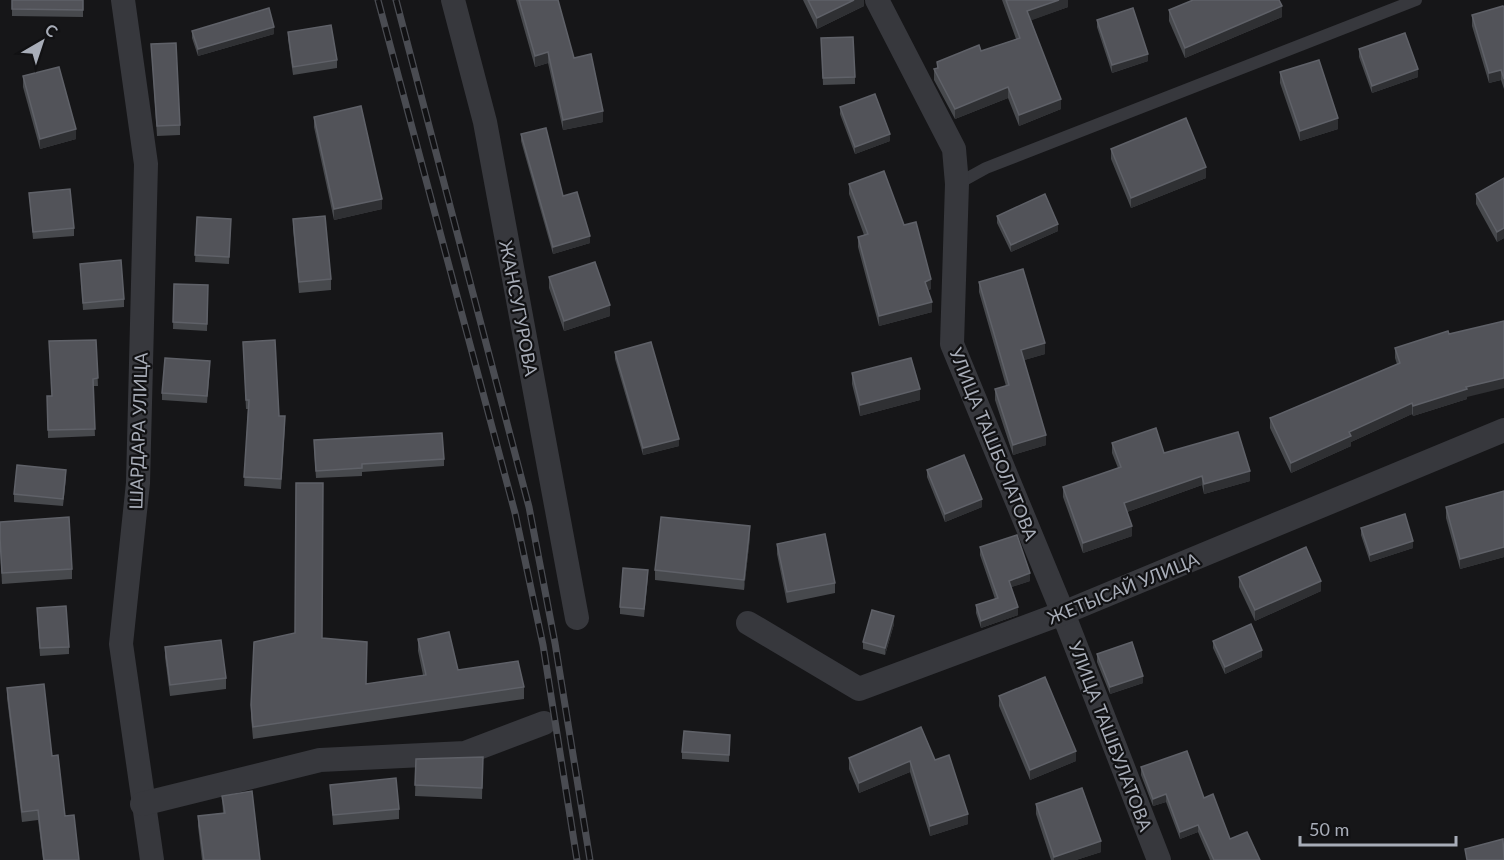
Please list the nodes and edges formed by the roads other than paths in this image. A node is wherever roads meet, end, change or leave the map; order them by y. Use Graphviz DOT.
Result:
graph roads {
  1 [pos="123,0"];
  2 [pos="453,0"];
  3 [pos="877,0"];
  4 [pos="1416,0"];
  5 [pos="957,184"];
  6 [pos="1504,430"];
  7 [pos="1064,613"];
  8 [pos="577,618"];
  9 [pos="748,622"];
  10 [pos="544,723"];
  11 [pos="142,804"];
  12 [pos="152,860"];
  13 [pos="1159,860"];
  1 -- 11 [label="street, ШАРДАРА УЛИЦА"];
  2 -- 8 [label="street, ЖАНСУГУРОВА"];
  3 -- 5 [label="street, УЛИЦА ТАШБОЛАТОВА"];
  4 -- 5 [label="lane"];
  5 -- 7 [label="street, УЛИЦА ТАШБОЛАТОВА"];
  6 -- 7 [label="street, ЖЕТЫСАЙ УЛИЦА"];
  7 -- 9 [label="street, ЖЕТЫСАЙ УЛИЦА"];
  7 -- 13 [label="street, УЛИЦА ТАШБУЛАТОВА"];
  10 -- 11 [label="street"];
  11 -- 12 [label="street, ШАРДАРА УЛИЦА"];
}
